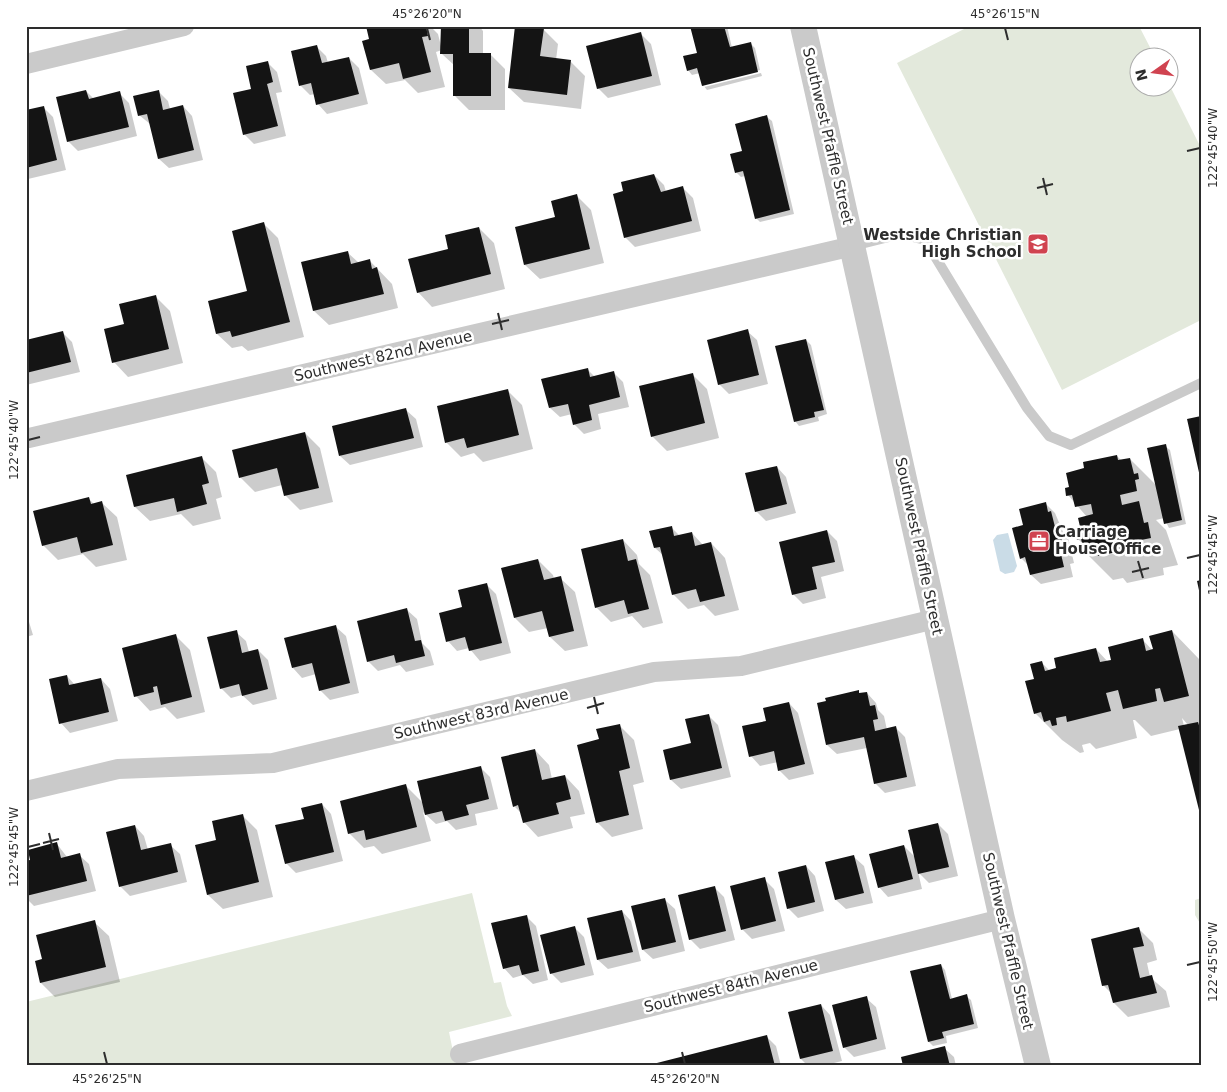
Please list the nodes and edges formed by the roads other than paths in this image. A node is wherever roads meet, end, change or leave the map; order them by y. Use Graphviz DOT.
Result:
graph roads {
  1 [pos="184,26"];
  2 [pos="803,26"];
  3 [pos="26,64"];
  4 [pos="853,246"];
  5 [pos="1201,382"];
  6 [pos="29,438"];
  7 [pos="935,619"];
  8 [pos="26,791"];
  9 [pos="1002,919"];
  10 [pos="460,1054"];
  11 [pos="1038,1066"];
  1 -- 3 [label="street"];
  2 -- 4 [label="street, Southwest Pfaffle Street"];
  4 -- 5 [label="lane"];
  4 -- 6 [label="street, Southwest 82nd Avenue"];
  4 -- 7 [label="street, Southwest Pfaffle Street"];
  7 -- 8 [label="street, Southwest 83rd Avenue"];
  7 -- 9 [label="street, Southwest Pfaffle Street"];
  9 -- 10 [label="street, Southwest 84th Avenue"];
  9 -- 11 [label="street, Southwest Pfaffle Street"];
}
